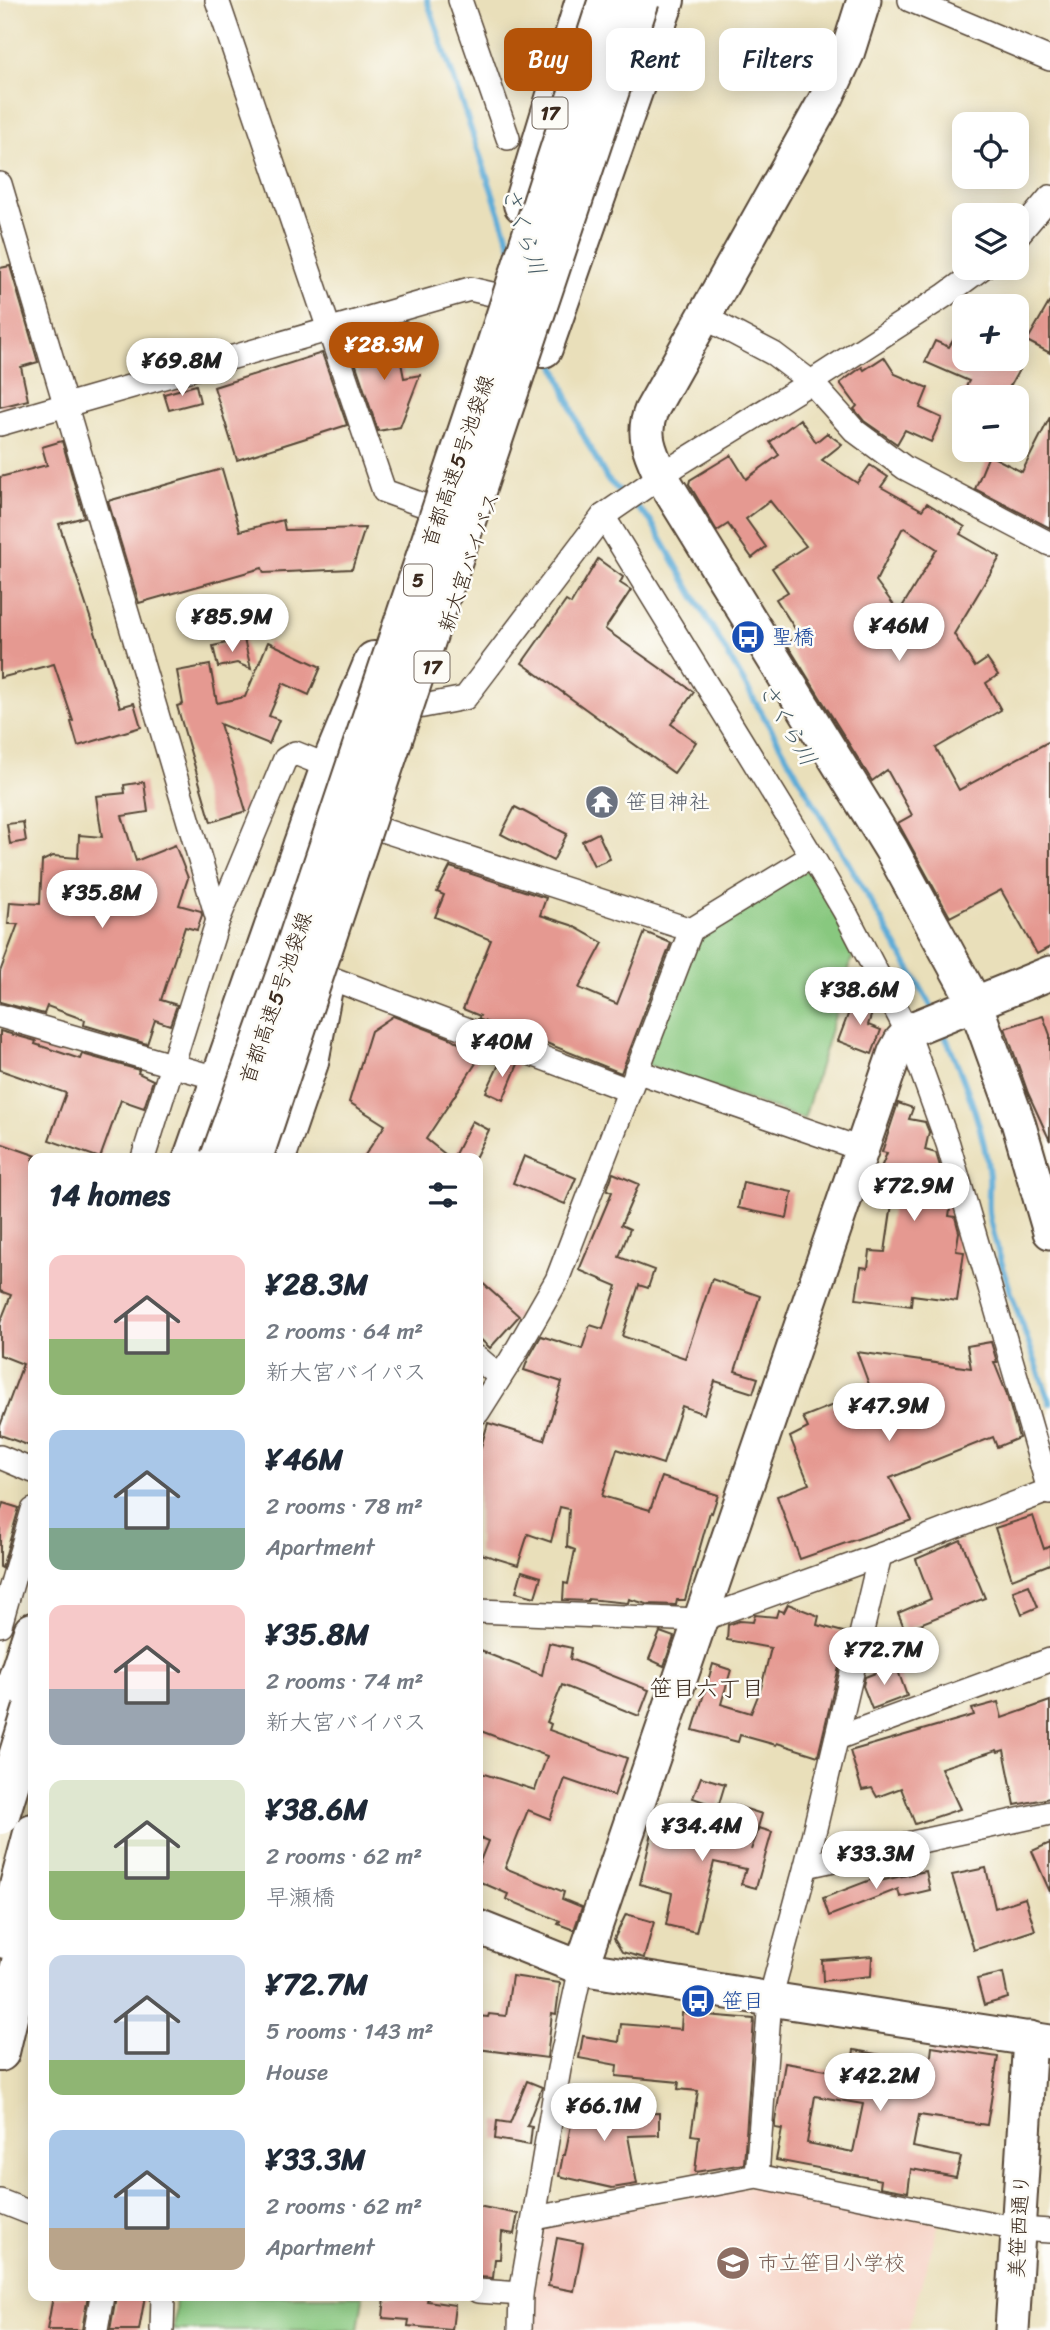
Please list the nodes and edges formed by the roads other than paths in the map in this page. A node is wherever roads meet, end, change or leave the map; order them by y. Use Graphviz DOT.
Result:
graph roads {
  1 [pos="217,0"];
  2 [pos="460,0"];
  3 [pos="585,0"];
  4 [pos="608,0"];
  5 [pos="640,0"];
  6 [pos="665,0"];
  7 [pos="864,0"];
  8 [pos="910,0"];
  9 [pos="1050,59"];
  10 [pos="508,138"];
  11 [pos="0,184"];
  12 [pos="1050,197"];
  13 [pos="1029,222"];
  14 [pos="500,279"];
  15 [pos="966,280"];
  16 [pos="704,317"];
  17 [pos="329,330"];
  18 [pos="811,382"];
  19 [pos="65,405"];
  20 [pos="0,424"];
  21 [pos="651,484"];
  22 [pos="426,506"];
  23 [pos="610,512"];
  24 [pos="1050,544"];
  25 [pos="384,636"];
  26 [pos="418,707"];
  27 [pos="330,767"];
  28 [pos="376,828"];
  29 [pos="812,856"];
  30 [pos="218,920"];
  31 [pos="691,930"];
  32 [pos="1050,973"];
  33 [pos="325,976"];
  34 [pos="967,1007"];
  35 [pos="0,1016"];
  36 [pos="910,1031"];
  37 [pos="172,1065"];
  38 [pos="220,1079"];
  39 [pos="632,1081"];
  40 [pos="861,1149"];
  41 [pos="145,1153"];
  42 [pos="195,1153"];
  43 [pos="222,1153"];
  44 [pos="227,1153"];
  45 [pos="248,1153"];
  46 [pos="255,1153"];
  47 [pos="278,1153"];
  48 [pos="1050,1231"];
  49 [pos="483,1362"];
  50 [pos="500,1377"];
  51 [pos="483,1404"];
  52 [pos="0,1457"];
  53 [pos="28,1469"];
  54 [pos="1050,1491"];
  55 [pos="28,1527"];
  56 [pos="880,1555"];
  57 [pos="483,1611"];
  58 [pos="700,1620"];
  59 [pos="0,1625"];
  60 [pos="28,1647"];
  61 [pos="1050,1660"];
  62 [pos="0,1732"];
  63 [pos="837,1738"];
  64 [pos="28,1745"];
  65 [pos="0,1748"];
  66 [pos="28,1757"];
  67 [pos="1050,1813"];
  68 [pos="17,1827"];
  69 [pos="806,1866"];
  70 [pos="0,1867"];
  71 [pos="0,1911"];
  72 [pos="483,1929"];
  73 [pos="28,1932"];
  74 [pos="0,1960"];
  75 [pos="581,1968"];
  76 [pos="769,1999"];
  77 [pos="1040,2040"];
  78 [pos="0,2052"];
  79 [pos="757,2176"];
  80 [pos="0,2201"];
  81 [pos="28,2212"];
  82 [pos="535,2218"];
  83 [pos="1034,2230"];
  84 [pos="483,2291"];
  85 [pos="521,2294"];
  86 [pos="101,2301"];
  87 [pos="163,2301"];
  88 [pos="96,2330"];
  89 [pos="162,2330"];
  90 [pos="520,2330"];
  91 [pos="1012,2330"];
  1 -- 17 [label="street"];
  2 -- 10 [label="street"];
  3 -- 14 [label="highway, 17"];
  4 -- 43 [label="highway, 首都高速5号池袋線 / 5, bridge"];
  5 -- 46 [label="highway, 首都高速5号池袋線 / 5, bridge"];
  6 -- 26 [label="highway, 新大宮バイパス / 17"];
  7 -- 16 [label="street"];
  8 -- 9 [label="street"];
  11 -- 19 [label="street"];
  12 -- 13 [label="street"];
  14 -- 17 [label="street"];
  14 -- 22 [label="highway, 17"];
  15 -- 18 [label="street"];
  16 -- 18 [label="street"];
  16 -- 21 [label="street"];
  17 -- 19 [label="street"];
  17 -- 22 [label="street"];
  18 -- 21 [label="street"];
  18 -- 24 [label="street"];
  19 -- 20 [label="street"];
  19 -- 30 [label="street"];
  21 -- 23 [label="street"];
  21 -- 34 [label="street"];
  22 -- 25 [label="highway, 17"];
  23 -- 26 [label="street"];
  23 -- 29 [label="street"];
  25 -- 27 [label="highway, 17"];
  25 -- 44 [label="highway, 17"];
  26 -- 28 [label="highway, 新大宮バイパス / 17"];
  27 -- 30 [label="street"];
  27 -- 38 [label="highway, 17"];
  28 -- 31 [label="street"];
  28 -- 33 [label="highway, 新大宮バイパス / 17"];
  29 -- 31 [label="street"];
  29 -- 36 [label="street"];
  30 -- 37 [label="street"];
  31 -- 39 [label="street"];
  32 -- 34 [label="street"];
  33 -- 39 [label="street"];
  33 -- 45 [label="highway, 新大宮バイパス / 17"];
  33 -- 47 [label="highway, 17"];
  34 -- 36 [label="street"];
  34 -- 48 [label="street"];
  35 -- 37 [label="street"];
  36 -- 40 [label="street"];
  36 -- 54 [label="street"];
  37 -- 38 [label="street"];
  37 -- 41 [label="street"];
  38 -- 42 [label="highway, 17"];
  39 -- 40 [label="street"];
  39 -- 50 [label="street"];
  40 -- 58 [label="street"];
  49 -- 50 [label="street"];
  50 -- 51 [label="street"];
  52 -- 53 [label="street"];
  54 -- 56 [label="street"];
  55 -- 59 [label="street"];
  56 -- 58 [label="street"];
  56 -- 63 [label="street"];
  57 -- 58 [label="street"];
  58 -- 75 [label="street"];
  60 -- 62 [label="highway"];
  61 -- 63 [label="street"];
  63 -- 69 [label="street"];
  64 -- 68 [label="highway, bridge"];
  65 -- 66 [label="street"];
  67 -- 69 [label="street"];
  68 -- 70 [label="highway"];
  68 -- 71 [label="highway"];
  68 -- 74 [label="highway"];
  69 -- 76 [label="street"];
  72 -- 75 [label="street"];
  73 -- 78 [label="highway"];
  75 -- 76 [label="street"];
  75 -- 82 [label="street"];
  76 -- 77 [label="street"];
  76 -- 79 [label="street"];
  77 -- 83 [label="street, 美笹西通り"];
  79 -- 82 [label="street"];
  79 -- 83 [label="street"];
  80 -- 81 [label="street"];
  82 -- 85 [label="street"];
  83 -- 91 [label="street, 美笹西通り"];
  84 -- 85 [label="street"];
  85 -- 90 [label="street"];
  86 -- 88 [label="street"];
  87 -- 89 [label="street"];
}
